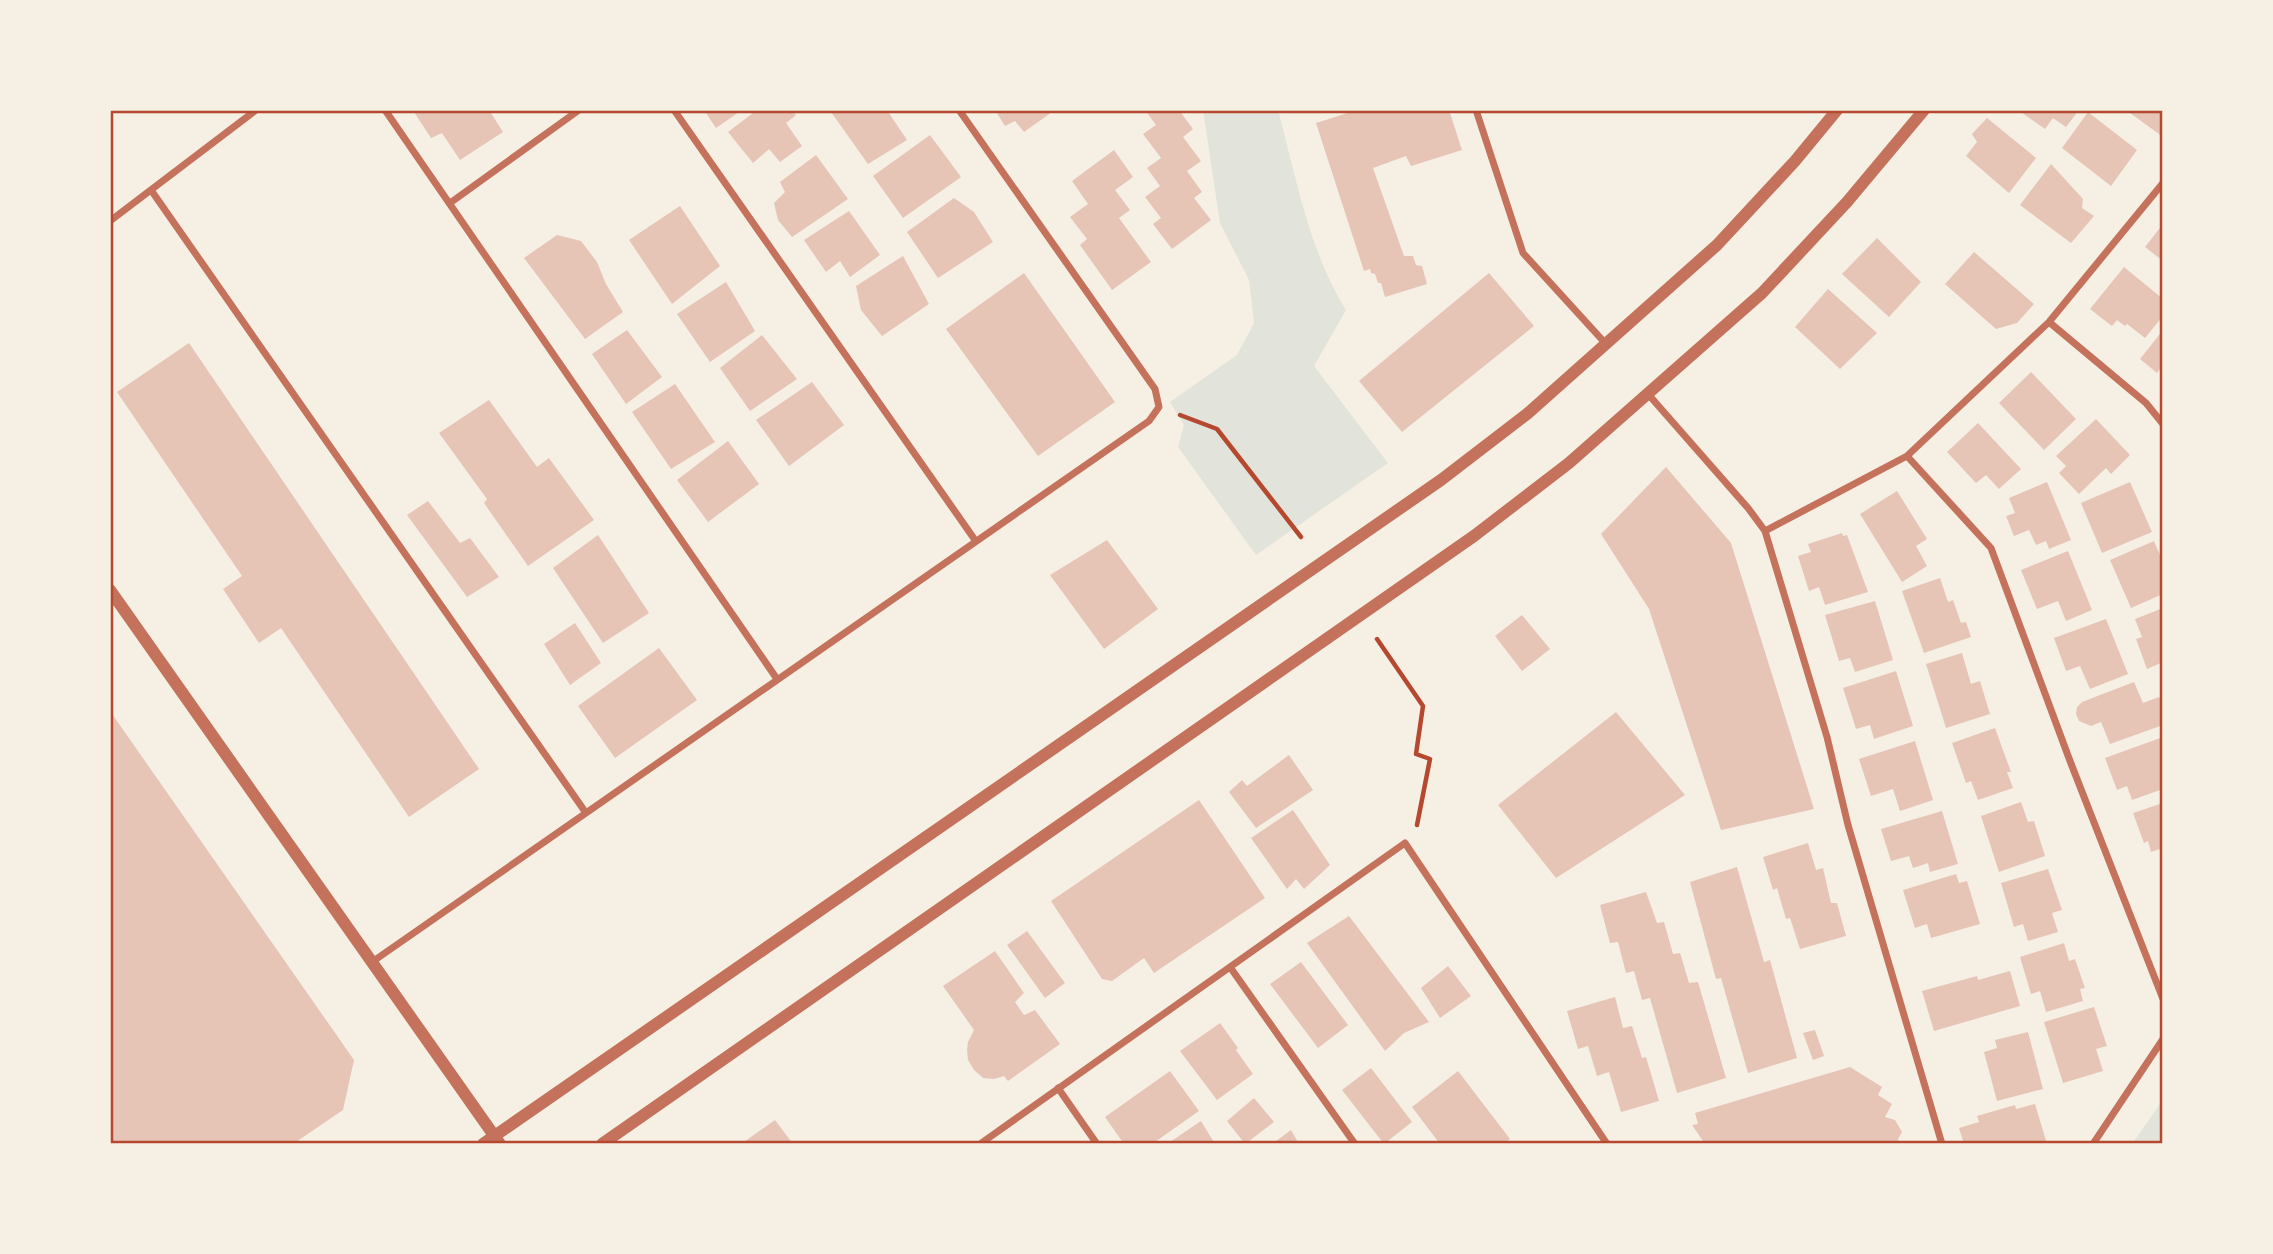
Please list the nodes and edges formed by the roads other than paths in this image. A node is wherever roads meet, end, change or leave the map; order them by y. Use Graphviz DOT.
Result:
graph roads {
  1 [pos="256,110"];
  2 [pos="385,110"];
  3 [pos="579,110"];
  4 [pos="674,110"];
  5 [pos="959,110"];
  6 [pos="1476,110"];
  7 [pos="1837,110"];
  8 [pos="1924,110"];
  9 [pos="2163,183"];
  10 [pos="151,190"];
  11 [pos="450,203"];
  12 [pos="110,221"];
  13 [pos="2049,322"];
  14 [pos="1606,344"];
  15 [pos="1648,394"];
  16 [pos="2163,424"];
  17 [pos="1907,456"];
  18 [pos="1765,531"];
  19 [pos="975,540"];
  20 [pos="110,590"];
  21 [pos="777,679"];
  22 [pos="586,813"];
  23 [pos="372,962"];
  24 [pos="1230,967"];
  25 [pos="2163,999"];
  26 [pos="2163,1039"];
  27 [pos="1058,1088"];
  28 [pos="497,1140"];
  29 [pos="483,1144"];
  30 [pos="602,1144"];
  31 [pos="980,1144"];
  32 [pos="1097,1144"];
  33 [pos="1355,1144"];
  34 [pos="1607,1144"];
  35 [pos="1942,1144"];
  36 [pos="2093,1144"];
  1 -- 10 [label="street"];
  2 -- 11 [label="street"];
  3 -- 11 [label="street"];
  4 -- 19 [label="street"];
  5 -- 19 [label="street"];
  6 -- 14 [label="street"];
  7 -- 14 [label="street"];
  8 -- 15 [label="street"];
  9 -- 13 [label="street"];
  10 -- 12 [label="street"];
  10 -- 22 [label="street"];
  11 -- 21 [label="street"];
  13 -- 16 [label="street"];
  13 -- 17 [label="street"];
  14 -- 28 [label="street"];
  15 -- 18 [label="street"];
  15 -- 30 [label="street"];
  17 -- 18 [label="street"];
  17 -- 25 [label="street"];
  18 -- 35 [label="street"];
  19 -- 21 [label="street"];
  20 -- 23 [label="street"];
  21 -- 22 [label="street"];
  22 -- 23 [label="street"];
  23 -- 28 [label="street"];
  24 -- 27 [label="street"];
  24 -- 33 [label="street"];
  24 -- 34 [label="street"];
  26 -- 36 [label="street"];
  27 -- 31 [label="street"];
  27 -- 32 [label="street"];
  28 -- 29 [label="street"];
}
